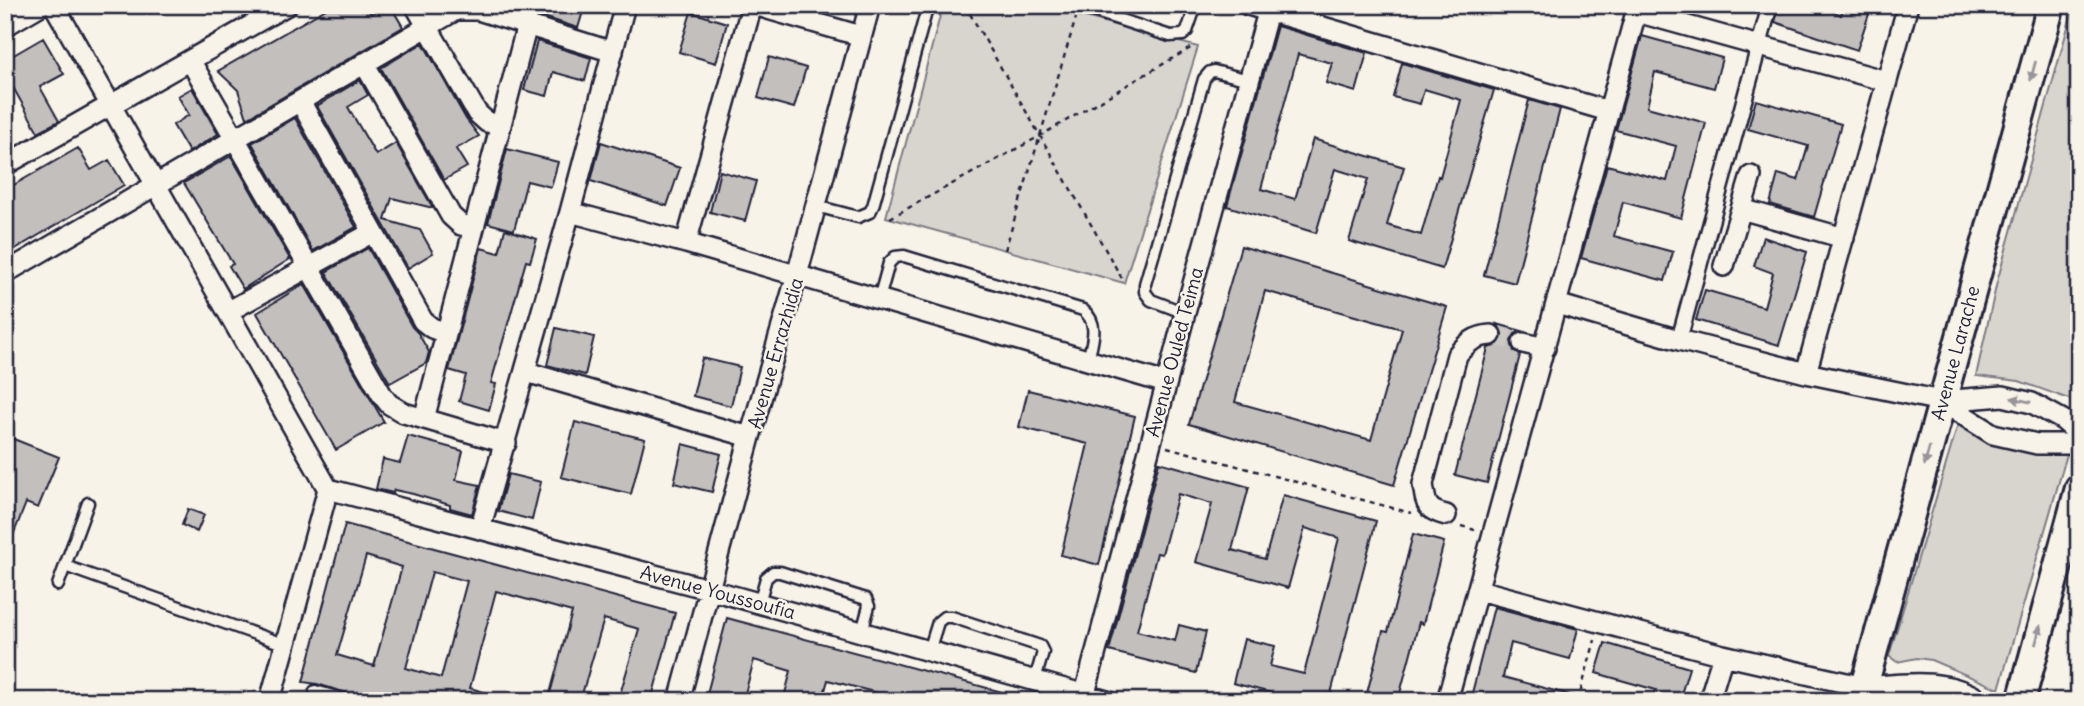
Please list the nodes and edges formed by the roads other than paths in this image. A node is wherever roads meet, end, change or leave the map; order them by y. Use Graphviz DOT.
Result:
graph roads {
  1 [pos="41,5"];
  2 [pos="54,5"];
  3 [pos="287,5"];
  4 [pos="415,5"];
  5 [pos="625,5"];
  6 [pos="753,5"];
  7 [pos="870,5"];
  8 [pos="928,5"];
  9 [pos="1196,5"];
  10 [pos="1248,5"];
  11 [pos="1770,5"];
  12 [pos="1908,5"];
  13 [pos="2051,5"];
  14 [pos="1269,8"];
  15 [pos="1637,8"];
  16 [pos="1076,10"];
  17 [pos="527,25"];
  18 [pos="5,26"];
  19 [pos="427,26"];
  20 [pos="861,36"];
  21 [pos="1759,45"];
  22 [pos="613,52"];
  23 [pos="190,60"];
  24 [pos="364,63"];
  25 [pos="1249,80"];
  26 [pos="1886,81"];
  27 [pos="300,101"];
  28 [pos="112,105"];
  29 [pos="1608,111"];
  30 [pos="501,125"];
  31 [pos="235,139"];
  32 [pos="5,165"];
  33 [pos="1751,176"];
  34 [pos="157,184"];
  35 [pos="816,206"];
  36 [pos="1741,209"];
  37 [pos="570,212"];
  38 [pos="474,227"];
  39 [pos="373,232"];
  40 [pos="1844,238"];
  41 [pos="686,243"];
  42 [pos="1724,266"];
  43 [pos="309,268"];
  44 [pos="5,273"];
  45 [pos="797,275"];
  46 [pos="879,299"];
  47 [pos="1556,304"];
  48 [pos="229,311"];
  49 [pos="1185,313"];
  50 [pos="446,333"];
  51 [pos="1491,335"];
  52 [pos="1679,340"];
  53 [pos="1523,343"];
  54 [pos="1545,348"];
  55 [pos="1088,360"];
  56 [pos="526,372"];
  57 [pos="1806,373"];
  58 [pos="1166,383"];
  59 [pos="1941,401"];
  60 [pos="424,419"];
  61 [pos="2079,434"];
  62 [pos="750,437"];
  63 [pos="506,443"];
  64 [pos="2079,444"];
  65 [pos="2079,488"];
  66 [pos="328,489"];
  67 [pos="88,503"];
  68 [pos="1449,520"];
  69 [pos="480,529"];
  70 [pos="65,566"];
  71 [pos="58,585"];
  72 [pos="708,589"];
  73 [pos="1479,590"];
  74 [pos="759,603"];
  75 [pos="862,632"];
  76 [pos="286,645"];
  77 [pos="929,651"];
  78 [pos="1723,655"];
  79 [pos="1035,680"];
  80 [pos="315,691"];
  81 [pos="1862,694"];
  82 [pos="1084,697"];
  83 [pos="271,701"];
  84 [pos="351,701"];
  85 [pos="679,701"];
  86 [pos="1107,701"];
  87 [pos="1447,701"];
  88 [pos="1709,701"];
  89 [pos="1891,701"];
  90 [pos="1981,701"];
  91 [pos="2021,701"];
  1 -- 18 [label="street"];
  2 -- 28 [label="street"];
  3 -- 23 [label="street"];
  4 -- 19 [label="street"];
  5 -- 22 [label="street"];
  6 -- 20 [label="street"];
  6 -- 41 [label="street"];
  7 -- 20 [label="street, Avenue Errazhidia"];
  8 -- 35 [label="lane"];
  9 -- 16 [label="lane"];
  10 -- 14 [label="street"];
  11 -- 21 [label="street"];
  12 -- 26 [label="street"];
  13 -- 59 [label="main road, Avenue Larache, one-way"];
  14 -- 25 [label="street, Avenue Ouled Teima"];
  14 -- 29 [label="street"];
  15 -- 21 [label="street"];
  15 -- 29 [label="street"];
  17 -- 19 [label="street"];
  17 -- 22 [label="street"];
  17 -- 30 [label="street"];
  19 -- 24 [label="street"];
  19 -- 30 [label="street"];
  20 -- 35 [label="street, Avenue Errazhidia"];
  21 -- 26 [label="street"];
  21 -- 52 [label="street"];
  22 -- 37 [label="street"];
  23 -- 28 [label="street"];
  23 -- 31 [label="street"];
  24 -- 27 [label="street"];
  24 -- 38 [label="street"];
  25 -- 49 [label="street, Avenue Ouled Teima"];
  25 -- 49 [label="lane"];
  26 -- 40 [label="street"];
  27 -- 31 [label="street"];
  27 -- 39 [label="street"];
  28 -- 32 [label="street"];
  28 -- 34 [label="street"];
  29 -- 47 [label="street"];
  30 -- 38 [label="street"];
  31 -- 34 [label="street"];
  31 -- 43 [label="street"];
  33 -- 36 [label="street"];
  34 -- 44 [label="street"];
  34 -- 48 [label="street"];
  35 -- 45 [label="street, Avenue Errazhidia"];
  36 -- 40 [label="street"];
  36 -- 42 [label="street"];
  37 -- 41 [label="street"];
  37 -- 56 [label="street"];
  38 -- 50 [label="street"];
  39 -- 43 [label="street"];
  39 -- 50 [label="street"];
  40 -- 57 [label="street"];
  41 -- 45 [label="street"];
  43 -- 48 [label="street"];
  43 -- 60 [label="street"];
  45 -- 46 [label="street"];
  45 -- 62 [label="street, Avenue Errazhidia"];
  46 -- 55 [label="street"];
  46 -- 55 [label="lane"];
  47 -- 52 [label="street"];
  47 -- 54 [label="street"];
  48 -- 66 [label="street"];
  49 -- 58 [label="street, Avenue Ouled Teima"];
  50 -- 60 [label="street"];
  51 -- 68 [label="street"];
  52 -- 57 [label="street"];
  53 -- 54 [label="street"];
  54 -- 73 [label="street"];
  55 -- 58 [label="street"];
  56 -- 62 [label="street"];
  56 -- 63 [label="street"];
  57 -- 59 [label="street"];
  58 -- 82 [label="street, Avenue Ouled Teima"];
  61 -- 59 [label="street, one-way"];
  59 -- 64 [label="street"];
  59 -- 81 [label="main road, Avenue Larache, one-way"];
  60 -- 63 [label="street"];
  62 -- 72 [label="street, Avenue Errazhidia"];
  63 -- 69 [label="street"];
  91 -- 65 [label="main road, one-way"];
  66 -- 69 [label="street, Avenue Youssoufia"];
  66 -- 76 [label="street"];
  67 -- 70 [label="lane"];
  69 -- 72 [label="street, Avenue Youssoufia"];
  70 -- 71 [label="lane"];
  70 -- 76 [label="lane"];
  72 -- 74 [label="street, Avenue Youssoufia"];
  72 -- 85 [label="street, Avenue Errazhidia"];
  73 -- 78 [label="street"];
  73 -- 87 [label="street"];
  74 -- 75 [label="street, Avenue Youssoufia"];
  74 -- 75 [label="lane"];
  75 -- 77 [label="street, Avenue Youssoufia"];
  76 -- 83 [label="street"];
  77 -- 79 [label="street, Avenue Youssoufia"];
  77 -- 79 [label="lane"];
  78 -- 81 [label="street"];
  78 -- 88 [label="street"];
  79 -- 82 [label="street, Avenue Youssoufia"];
  80 -- 84 [label="lane"];
  81 -- 89 [label="street"];
  81 -- 90 [label="street"];
  82 -- 86 [label="street, Avenue Youssoufia"];
}
